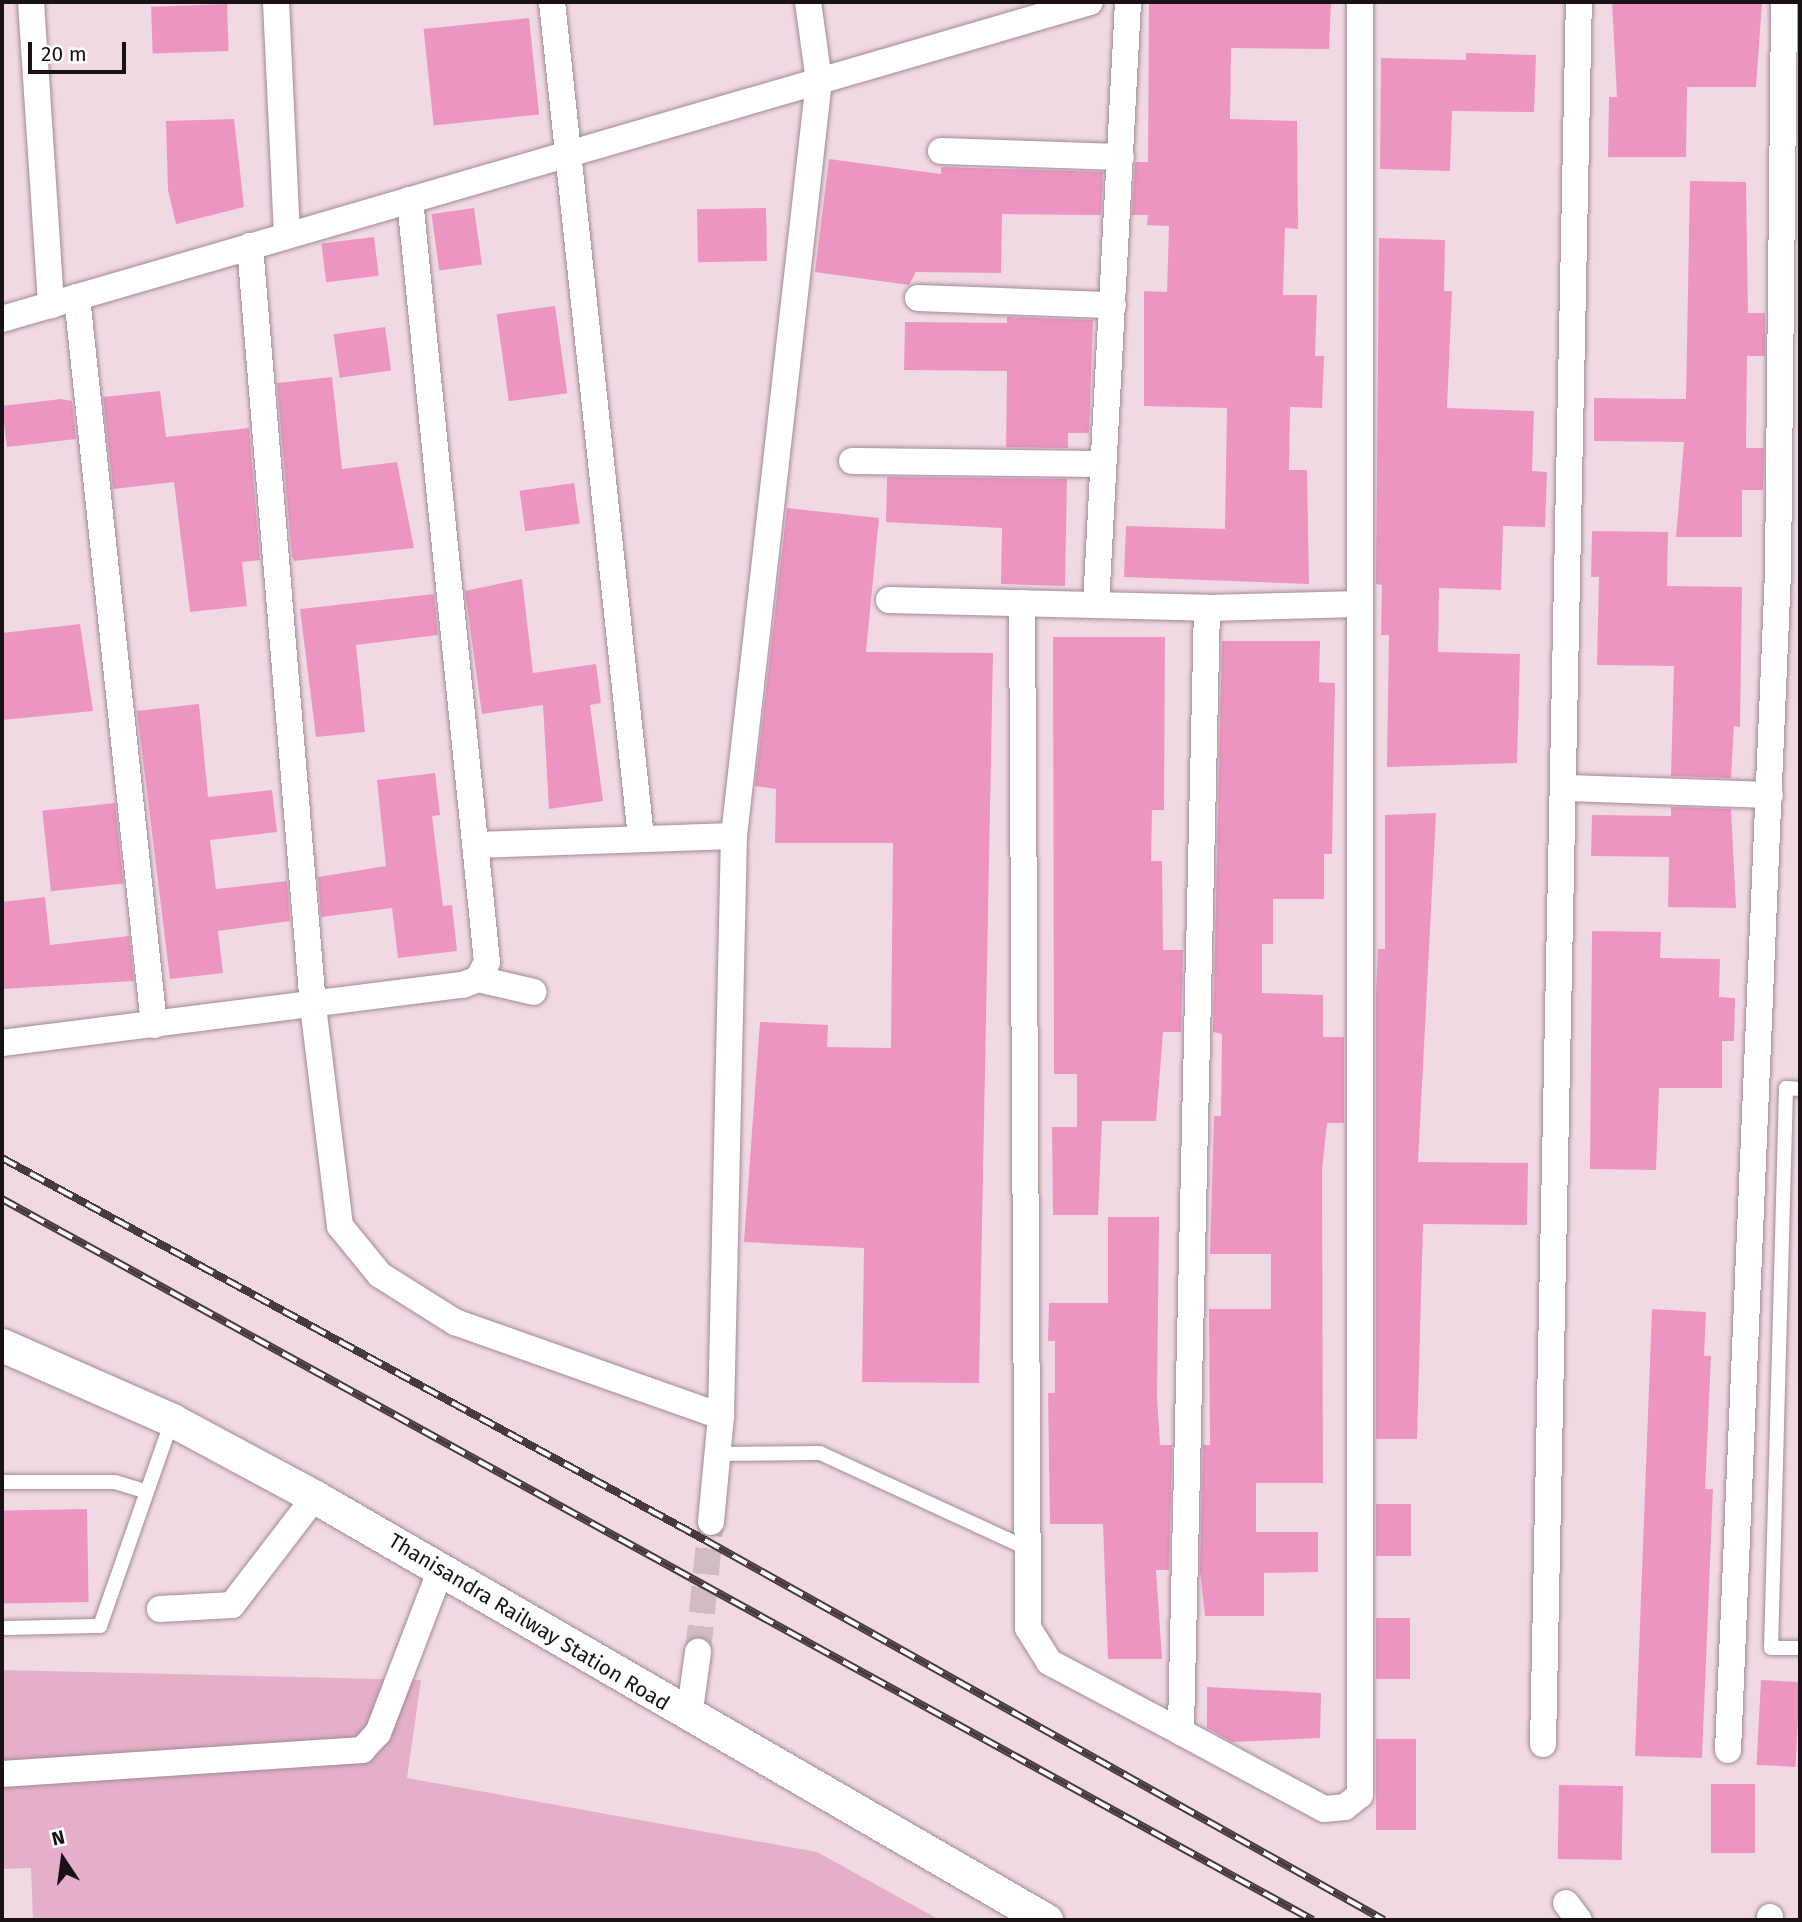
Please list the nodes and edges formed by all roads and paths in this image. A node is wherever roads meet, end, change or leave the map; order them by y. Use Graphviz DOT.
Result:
graph roads {
  1 [pos="31,2"];
  2 [pos="276,2"];
  3 [pos="552,2"];
  4 [pos="808,2"];
  5 [pos="1090,2"];
  6 [pos="1128,2"];
  7 [pos="1360,2"];
  8 [pos="1579,2"];
  9 [pos="1784,2"];
  10 [pos="1043,8"];
  11 [pos="819,80"];
  12 [pos="941,150"];
  13 [pos="571,153"];
  14 [pos="1121,157"];
  15 [pos="410,200"];
  16 [pos="287,236"];
  17 [pos="250,246"];
  18 [pos="77,297"];
  19 [pos="918,298"];
  20 [pos="51,304"];
  21 [pos="1113,305"];
  22 [pos="2,319"];
  23 [pos="852,461"];
  24 [pos="1104,464"];
  25 [pos="1789,571"];
  26 [pos="889,600"];
  27 [pos="1022,603"];
  28 [pos="1358,604"];
  29 [pos="1096,605"];
  30 [pos="1207,608"];
  31 [pos="1567,788"];
  32 [pos="1770,795"];
  33 [pos="734,836"];
  34 [pos="641,837"];
  35 [pos="475,845"];
  36 [pos="478,979"];
  37 [pos="534,992"];
  38 [pos="313,1006"];
  39 [pos="154,1025"];
  40 [pos="2,1044"];
  41 [pos="1800,1089"];
  42 [pos="2,1345"];
  43 [pos="721,1416"];
  44 [pos="172,1420"];
  45 [pos="718,1454"];
  46 [pos="2,1482"];
  47 [pos="144,1492"];
  48 [pos="315,1497"];
  49 [pos="711,1522"];
  50 [pos="1027,1548"];
  51 [pos="441,1569"];
  52 [pos="160,1609"];
  53 [pos="2,1628"];
  54 [pos="1800,1648"];
  55 [pos="698,1652"];
  56 [pos="689,1717"];
  57 [pos="1181,1732"];
  58 [pos="1543,1744"];
  59 [pos="1728,1750"];
  60 [pos="2,1774"];
  61 [pos="1046,1920"];
  1 -- 20 [label="street"];
  2 -- 16 [label="street"];
  3 -- 13 [label="street"];
  4 -- 11 [label="street"];
  5 -- 10 [label="street"];
  6 -- 14 [label="street"];
  7 -- 28 [label="street"];
  8 -- 31 [label="street"];
  9 -- 25 [label="street"];
  10 -- 11 [label="street"];
  11 -- 13 [label="street"];
  11 -- 33 [label="street"];
  12 -- 14 [label="street"];
  13 -- 15 [label="street"];
  13 -- 34 [label="street"];
  14 -- 21 [label="street"];
  15 -- 16 [label="street"];
  15 -- 35 [label="street"];
  16 -- 17 [label="street"];
  17 -- 18 [label="street"];
  17 -- 38 [label="street"];
  18 -- 20 [label="street"];
  18 -- 39 [label="street"];
  19 -- 21 [label="street"];
  20 -- 22 [label="street"];
  21 -- 24 [label="street"];
  23 -- 24 [label="street"];
  24 -- 29 [label="street"];
  25 -- 32 [label="street"];
  26 -- 27 [label="street"];
  27 -- 29 [label="street"];
  27 -- 50 [label="street"];
  28 -- 30 [label="street"];
  28 -- 57 [label="street"];
  29 -- 30 [label="street"];
  30 -- 57 [label="street"];
  31 -- 32 [label="street"];
  31 -- 58 [label="street"];
  32 -- 59 [label="street"];
  33 -- 34 [label="street"];
  33 -- 43 [label="street"];
  34 -- 35 [label="street"];
  35 -- 36 [label="street"];
  36 -- 37 [label="street"];
  36 -- 38 [label="street"];
  38 -- 39 [label="street"];
  38 -- 43 [label="street"];
  39 -- 40 [label="street"];
  41 -- 54 [label="lane"];
  42 -- 44 [label="street, Thanisandra Railway Station Road"];
  43 -- 45 [label="street"];
  44 -- 47 [label="lane"];
  44 -- 48 [label="street, Thanisandra Railway Station Road"];
  45 -- 49 [label="street"];
  45 -- 50 [label="lane"];
  46 -- 47 [label="lane"];
  47 -- 53 [label="lane"];
  48 -- 51 [label="street, Thanisandra Railway Station Road"];
  48 -- 52 [label="street"];
  50 -- 57 [label="street"];
  51 -- 56 [label="street, Thanisandra Railway Station Road"];
  51 -- 60 [label="street"];
  55 -- 56 [label="street"];
  56 -- 61 [label="street, Thanisandra Railway Station Road"];
}
